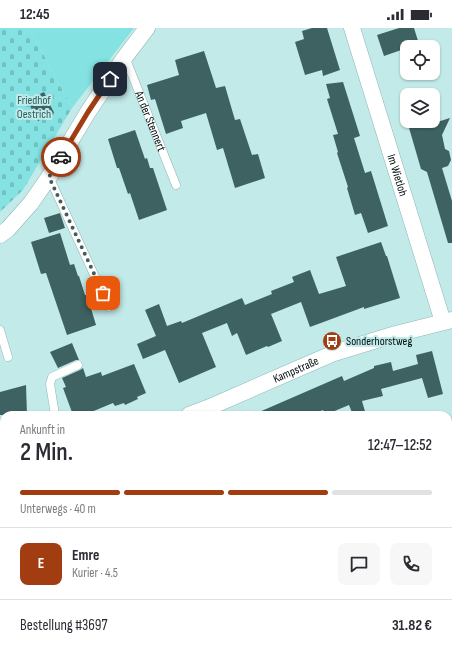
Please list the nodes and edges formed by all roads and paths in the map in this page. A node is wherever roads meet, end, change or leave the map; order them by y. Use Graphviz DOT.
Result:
graph roads {
  1 [pos="147,28"];
  2 [pos="352,28"];
  3 [pos="125,57"];
  4 [pos="49,177"];
  5 [pos="176,185"];
  6 [pos="0,235"];
  7 [pos="109,307"];
  8 [pos="449,323"];
  9 [pos="0,330"];
  10 [pos="8,357"];
  11 [pos="78,365"];
  12 [pos="54,411"];
  13 [pos="200,411"];
  1 -- 3 [label="street"];
  2 -- 8 [label="street, Im Wietloh"];
  3 -- 4 [label="street"];
  3 -- 5 [label="lane, An der Stennert"];
  4 -- 6 [label="street"];
  4 -- 7 [label="lane"];
  8 -- 13 [label="street, Kampstraße"];
  9 -- 10 [label="lane"];
  11 -- 12 [label="lane"];
}
